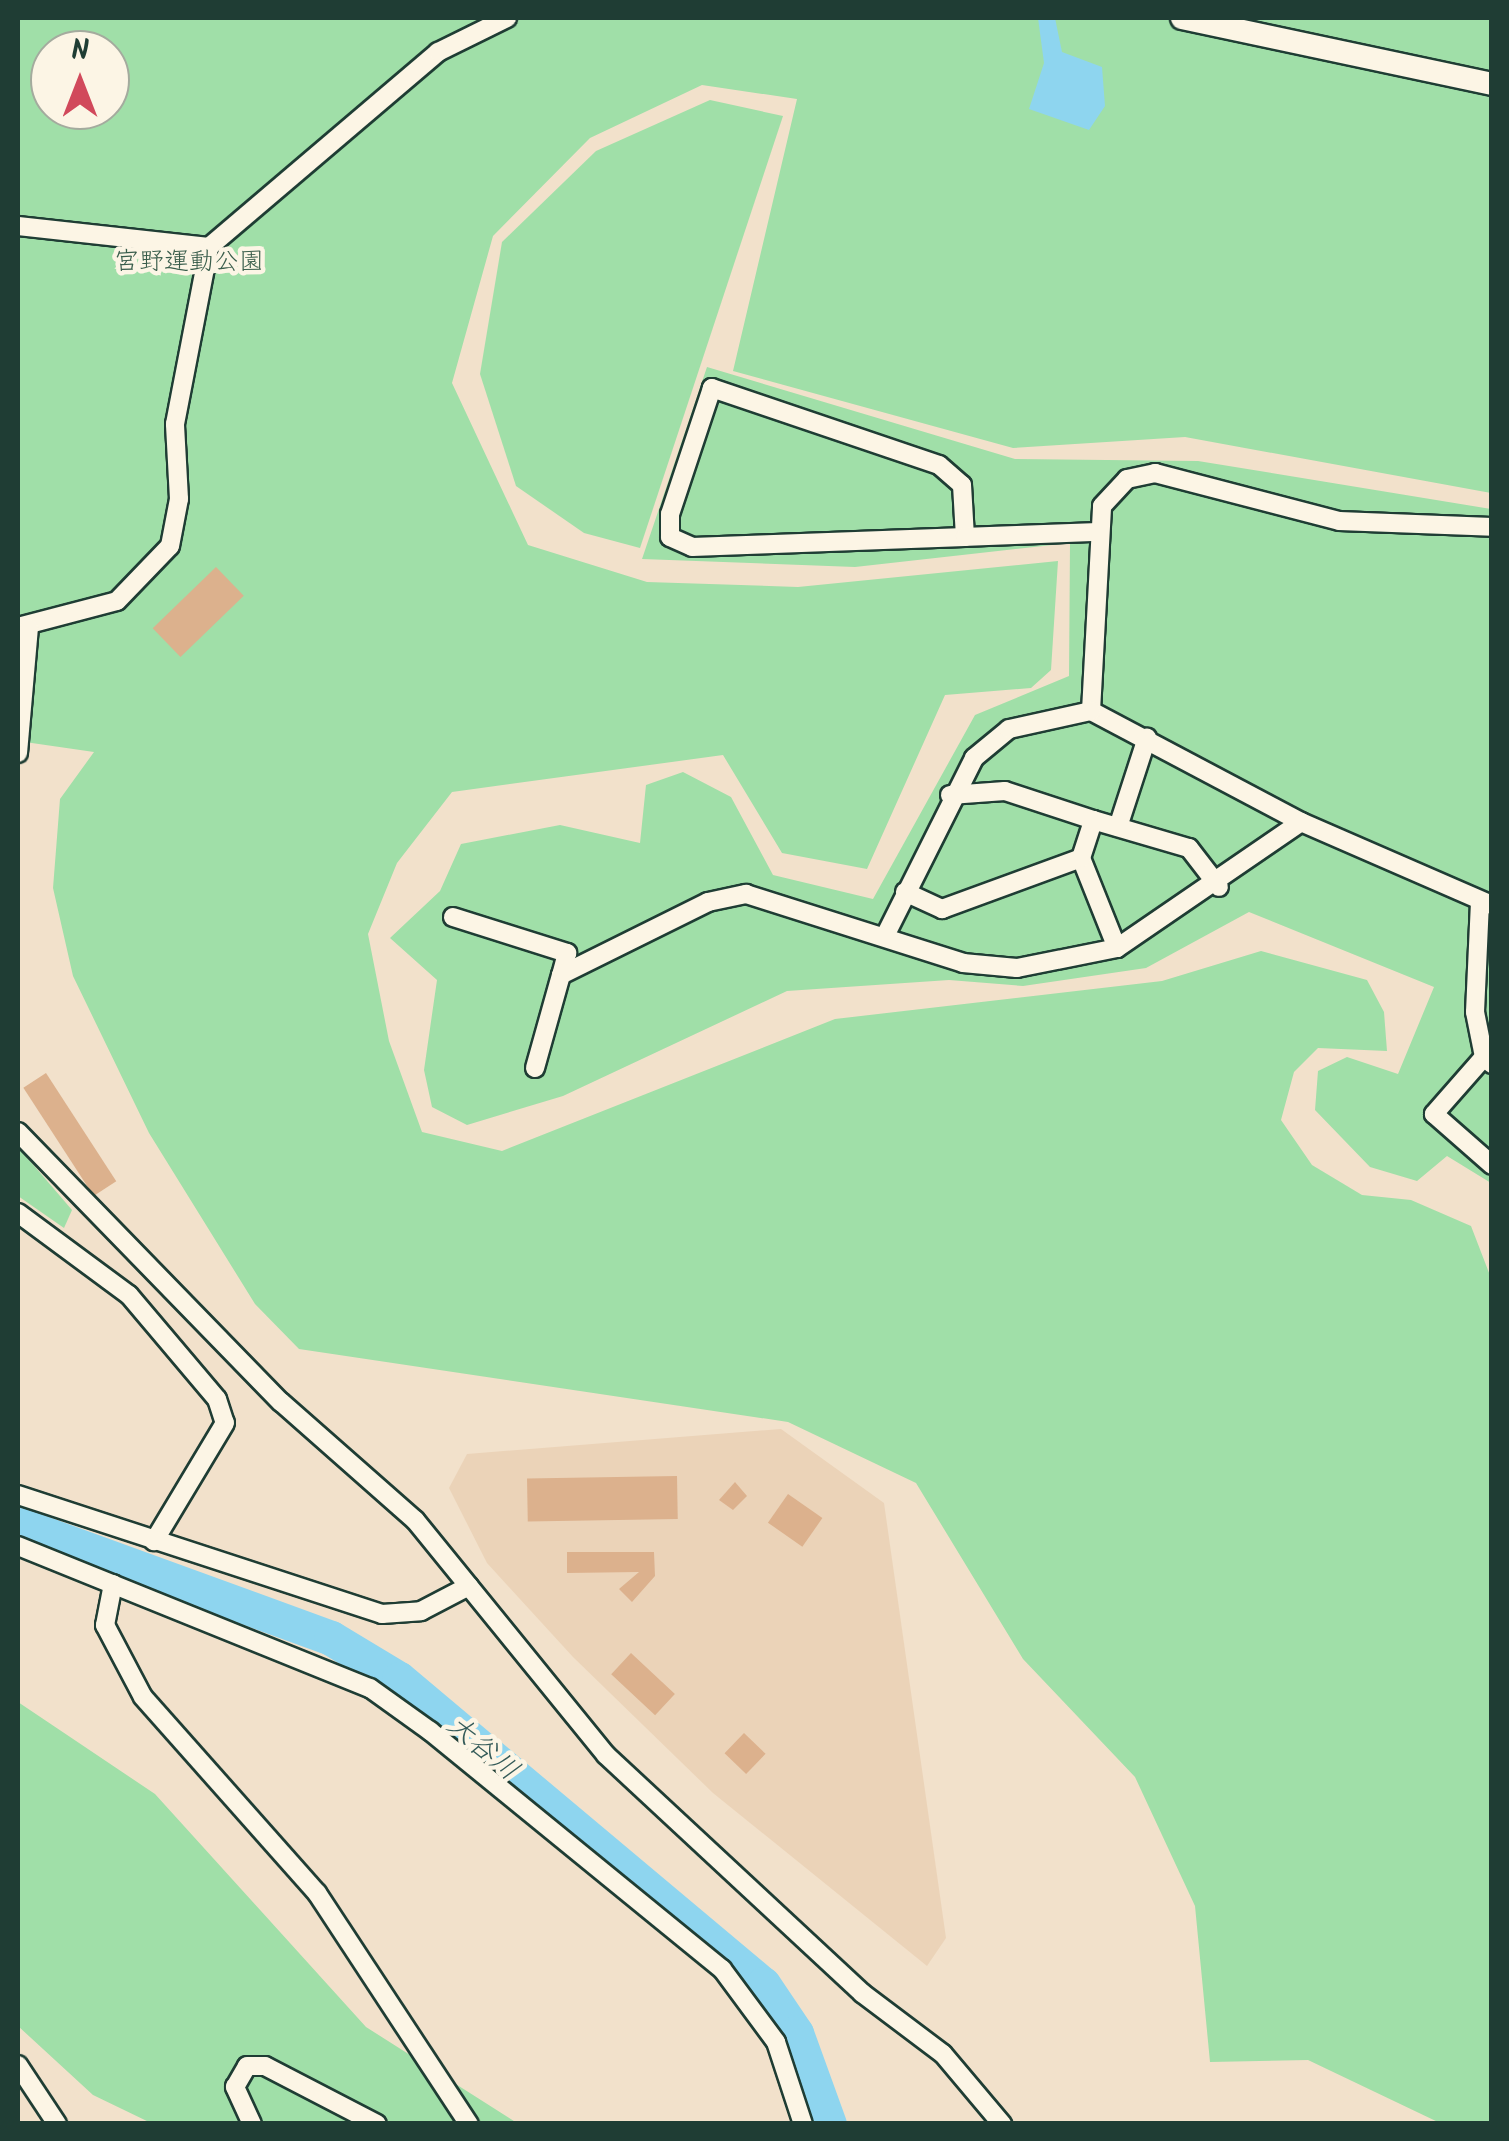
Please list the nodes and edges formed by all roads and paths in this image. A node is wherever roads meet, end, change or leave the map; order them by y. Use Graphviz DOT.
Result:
graph roads {
  1 [pos="507,18"];
  2 [pos="1182,18"];
  3 [pos="1492,84"];
  4 [pos="18,226"];
  5 [pos="209,246"];
  6 [pos="1492,527"];
  7 [pos="1096,532"];
  8 [pos="965,537"];
  9 [pos="23,628"];
  10 [pos="1091,711"];
  11 [pos="1147,738"];
  12 [pos="18,752"];
  13 [pos="950,795"];
  14 [pos="1093,820"];
  15 [pos="1301,822"];
  16 [pos="1118,827"];
  17 [pos="1081,858"];
  18 [pos="1219,886"];
  19 [pos="906,892"];
  20 [pos="1486,903"];
  21 [pos="453,917"];
  22 [pos="886,934"];
  23 [pos="1116,948"];
  24 [pos="561,975"];
  25 [pos="1489,1058"];
  26 [pos="535,1068"];
  27 [pos="18,1132"];
  28 [pos="1492,1165"];
  29 [pos="18,1212"];
  30 [pos="18,1494"];
  31 [pos="154,1541"];
  32 [pos="18,1546"];
  33 [pos="113,1584"];
  34 [pos="468,1586"];
  35 [pos="18,2065"];
  36 [pos="57,2124"];
  37 [pos="252,2124"];
  38 [pos="376,2124"];
  39 [pos="470,2124"];
  40 [pos="803,2124"];
  41 [pos="1002,2124"];
  1 -- 5 [label="street"];
  2 -- 3 [label="street"];
  4 -- 5 [label="street"];
  5 -- 9 [label="street"];
  6 -- 7 [label="street"];
  7 -- 8 [label="street"];
  7 -- 10 [label="street"];
  8 -- 8 [label="street"];
  9 -- 12 [label="street"];
  10 -- 11 [label="street"];
  10 -- 13 [label="street"];
  11 -- 15 [label="street"];
  11 -- 16 [label="street"];
  13 -- 14 [label="street"];
  13 -- 19 [label="street"];
  14 -- 16 [label="street"];
  14 -- 17 [label="street"];
  15 -- 18 [label="street"];
  15 -- 20 [label="street"];
  16 -- 18 [label="street"];
  17 -- 19 [label="street"];
  17 -- 23 [label="street"];
  18 -- 23 [label="street"];
  19 -- 22 [label="street"];
  20 -- 25 [label="street"];
  21 -- 24 [label="street"];
  22 -- 23 [label="street"];
  22 -- 24 [label="street"];
  24 -- 26 [label="street"];
  25 -- 28 [label="street"];
  27 -- 34 [label="street"];
  29 -- 31 [label="street"];
  30 -- 31 [label="street"];
  31 -- 34 [label="street"];
  32 -- 33 [label="street"];
  33 -- 39 [label="street"];
  33 -- 40 [label="street"];
  34 -- 41 [label="street"];
  35 -- 36 [label="street"];
  37 -- 38 [label="street"];
}
